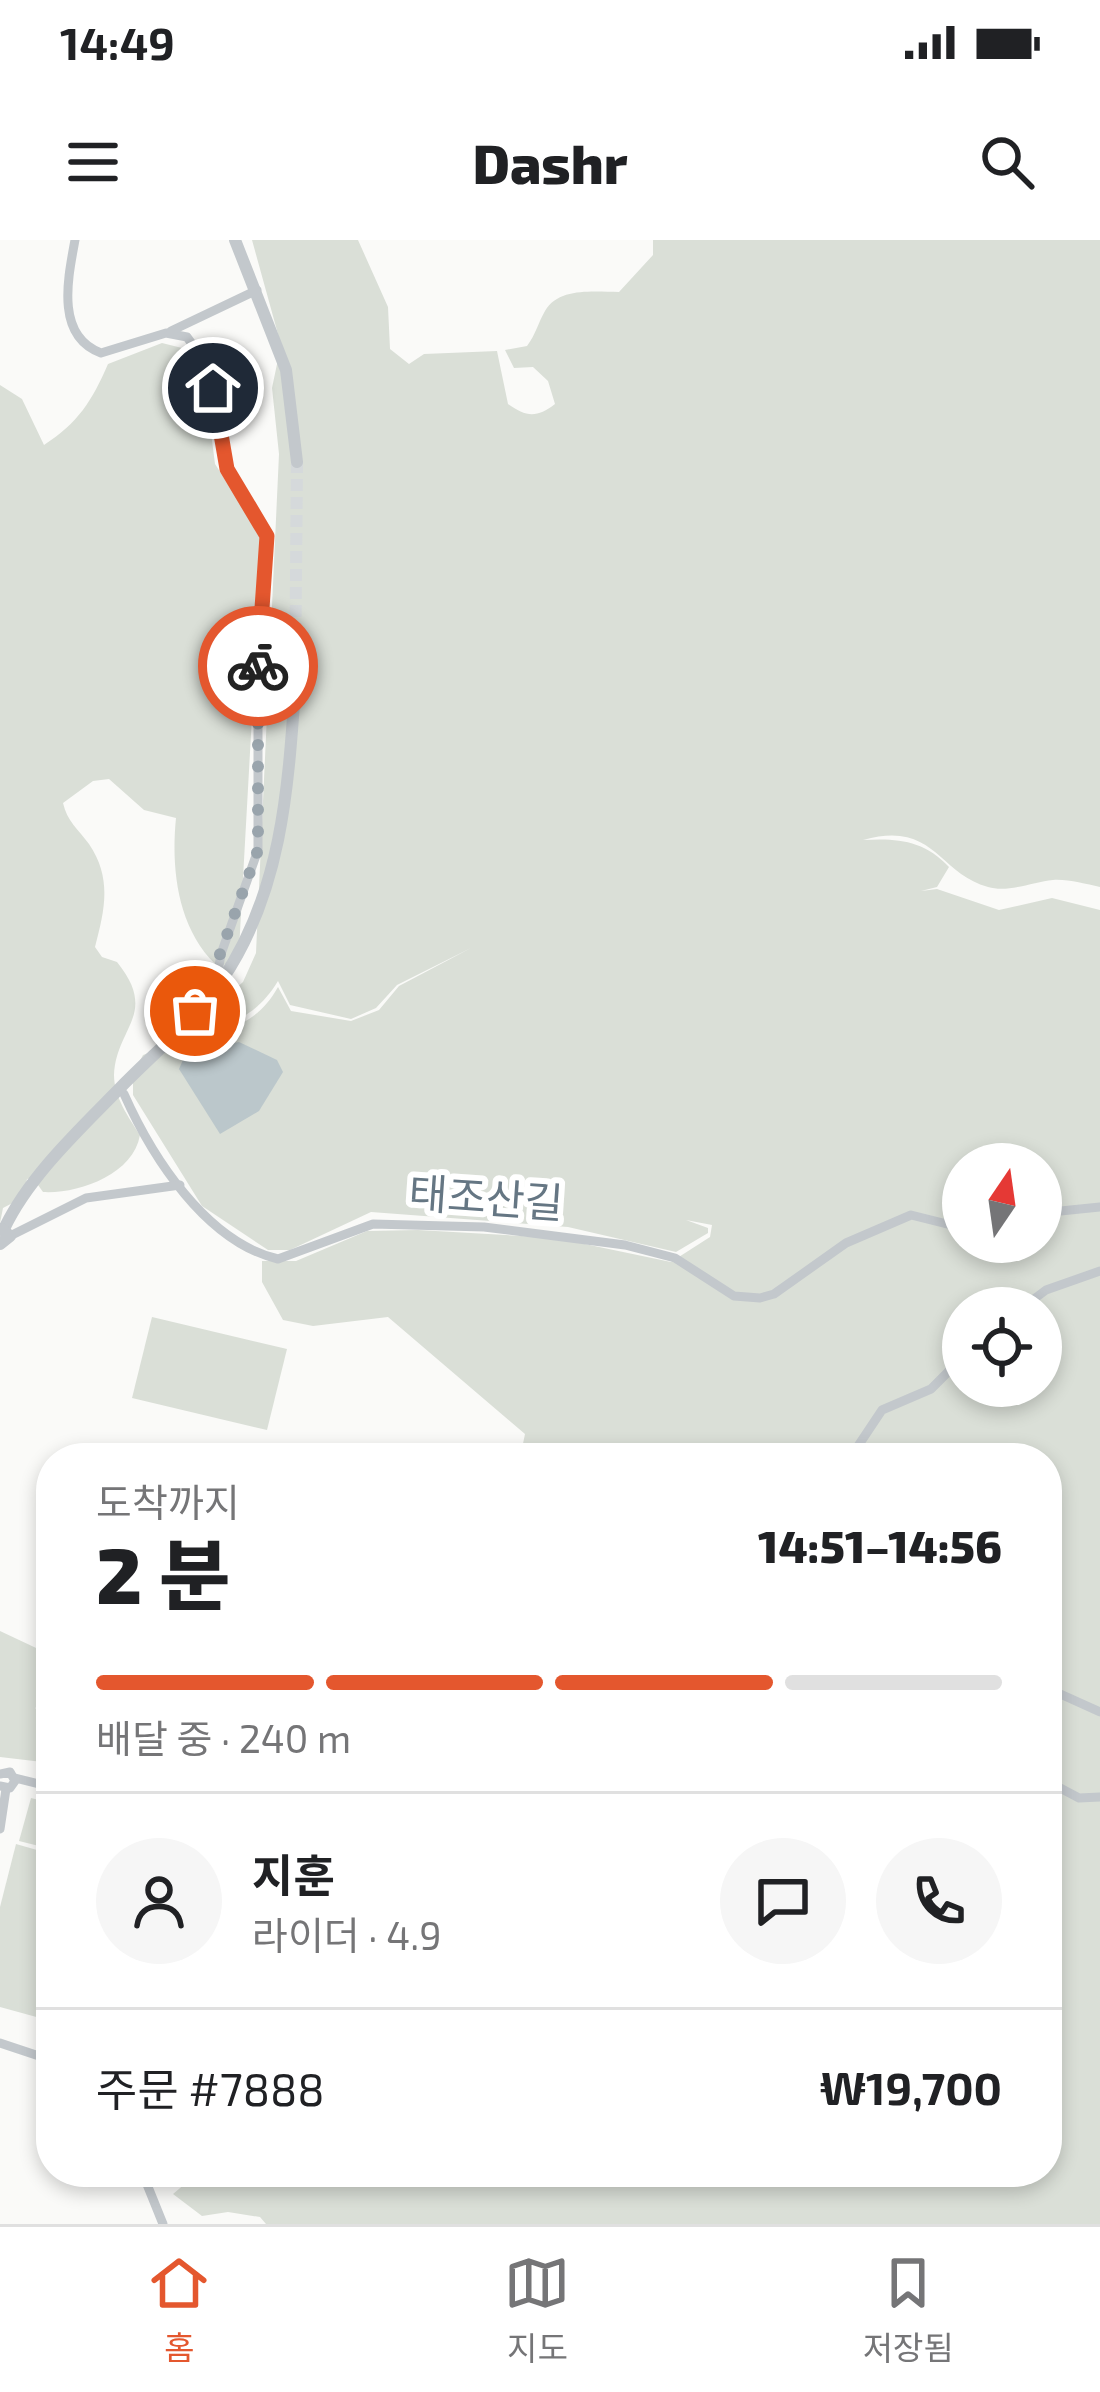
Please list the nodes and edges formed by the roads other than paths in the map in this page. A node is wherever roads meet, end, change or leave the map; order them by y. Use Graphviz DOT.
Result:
graph roads {
  1 [pos="75,240"];
  2 [pos="235,240"];
  3 [pos="257,290"];
  4 [pos="166,333"];
  5 [pos="297,463"];
  6 [pos="295,689"];
  7 [pos="215,989"];
  8 [pos="124,1094"];
  9 [pos="180,1185"];
  10 [pos="1100,1207"];
  11 [pos="1062,1211"];
  12 [pos="942,1223"];
  13 [pos="3,1235"];
  14 [pos="1100,1271"];
  15 [pos="1055,1287"];
  16 [pos="942,1378"];
  17 [pos="860,1443"];
  18 [pos="1062,1695"];
  19 [pos="1100,1712"];
  20 [pos="0,1774"];
  21 [pos="15,1778"];
  22 [pos="36,1783"];
  23 [pos="3,1787"];
  24 [pos="1062,1789"];
  25 [pos="1100,1797"];
  26 [pos="0,1829"];
  27 [pos="0,2043"];
  28 [pos="36,2055"];
  29 [pos="148,2187"];
  30 [pos="164,2224"];
  1 -- 4 [label="street"];
  2 -- 3 [label="street"];
  3 -- 4 [label="street"];
  3 -- 5 [label="street"];
  4 -- 7 [label="street"];
  6 -- 7 [label="street"];
  7 -- 13 [label="street"];
  8 -- 9 [label="street"];
  9 -- 12 [label="street, 태조산길"];
  9 -- 13 [label="street"];
  10 -- 11 [label="street"];
  14 -- 15 [label="street"];
  16 -- 17 [label="street"];
  18 -- 19 [label="street"];
  20 -- 21 [label="street"];
  21 -- 22 [label="street"];
  21 -- 23 [label="street"];
  23 -- 26 [label="street"];
  24 -- 25 [label="street"];
  27 -- 28 [label="street"];
  29 -- 30 [label="street"];
}
